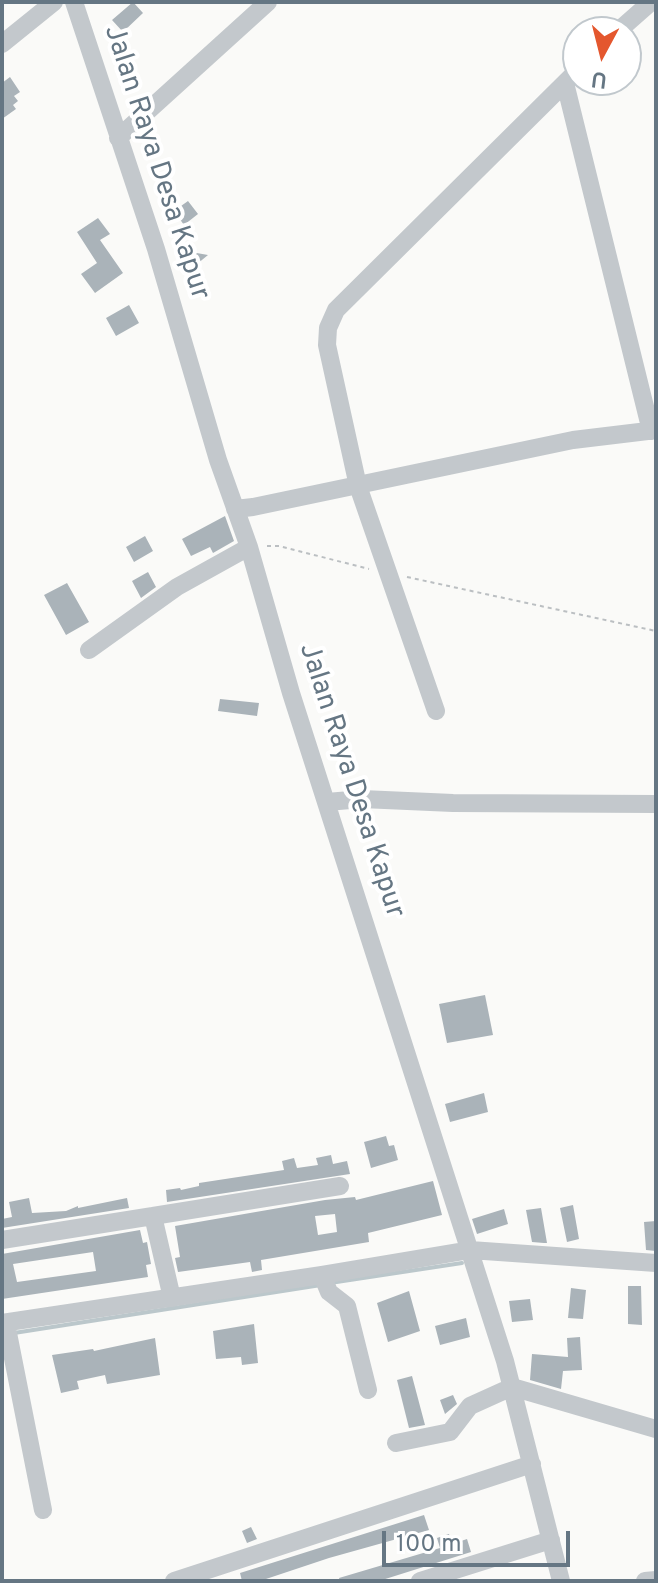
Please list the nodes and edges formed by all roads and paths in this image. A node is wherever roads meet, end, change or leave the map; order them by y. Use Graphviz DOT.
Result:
graph roads {
  1 [pos="54,2"];
  2 [pos="74,2"];
  3 [pos="268,2"];
  4 [pos="651,2"];
  5 [pos="635,16"];
  6 [pos="2,44"];
  7 [pos="562,87"];
  8 [pos="576,96"];
  9 [pos="118,138"];
  10 [pos="654,431"];
  11 [pos="358,486"];
  12 [pos="235,509"];
  13 [pos="249,547"];
  14 [pos="388,573"];
  15 [pos="656,631"];
  16 [pos="89,650"];
  17 [pos="436,711"];
  18 [pos="327,802"];
  19 [pos="656,804"];
  20 [pos="340,1186"];
  21 [pos="153,1216"];
  22 [pos="2,1240"];
  23 [pos="470,1250"];
  24 [pos="656,1263"];
  25 [pos="324,1280"];
  26 [pos="172,1298"];
  27 [pos="5,1323"];
  28 [pos="512,1387"];
  29 [pos="368,1390"];
  30 [pos="656,1429"];
  31 [pos="396,1443"];
  32 [pos="532,1464"];
  33 [pos="43,1510"];
  34 [pos="551,1540"];
  35 [pos="656,1580"];
  36 [pos="174,1581"];
  37 [pos="420,1581"];
  38 [pos="561,1581"];
  39 [pos="645,1581"];
  1 -- 6 [label="street"];
  2 -- 9 [label="street, Jalan Raya Desa Kapur"];
  3 -- 9 [label="street"];
  4 -- 5 [label="street"];
  7 -- 11 [label="street"];
  8 -- 10 [label="street"];
  9 -- 12 [label="street, Jalan Raya Desa Kapur"];
  10 -- 11 [label="street"];
  11 -- 12 [label="street"];
  11 -- 14 [label="street"];
  12 -- 13 [label="street, Jalan Raya Desa Kapur"];
  13 -- 14 [label="path"];
  13 -- 16 [label="street"];
  13 -- 18 [label="street, Jalan Raya Desa Kapur"];
  14 -- 15 [label="path"];
  14 -- 17 [label="street"];
  18 -- 19 [label="street"];
  18 -- 23 [label="street, Jalan Raya Desa Kapur"];
  20 -- 21 [label="street"];
  21 -- 22 [label="street"];
  21 -- 26 [label="street"];
  23 -- 24 [label="street"];
  23 -- 25 [label="street"];
  23 -- 28 [label="street, Jalan Raya Desa Kapur"];
  25 -- 26 [label="street"];
  25 -- 29 [label="street"];
  26 -- 27 [label="street"];
  27 -- 33 [label="street"];
  28 -- 30 [label="street"];
  28 -- 31 [label="street"];
  28 -- 32 [label="street, Jalan Raya Desa Kapur"];
  32 -- 34 [label="street, Jalan Raya Desa Kapur"];
  32 -- 36 [label="street"];
  34 -- 37 [label="street"];
  34 -- 38 [label="street, Jalan Raya Desa Kapur"];
  35 -- 39 [label="street"];
}
